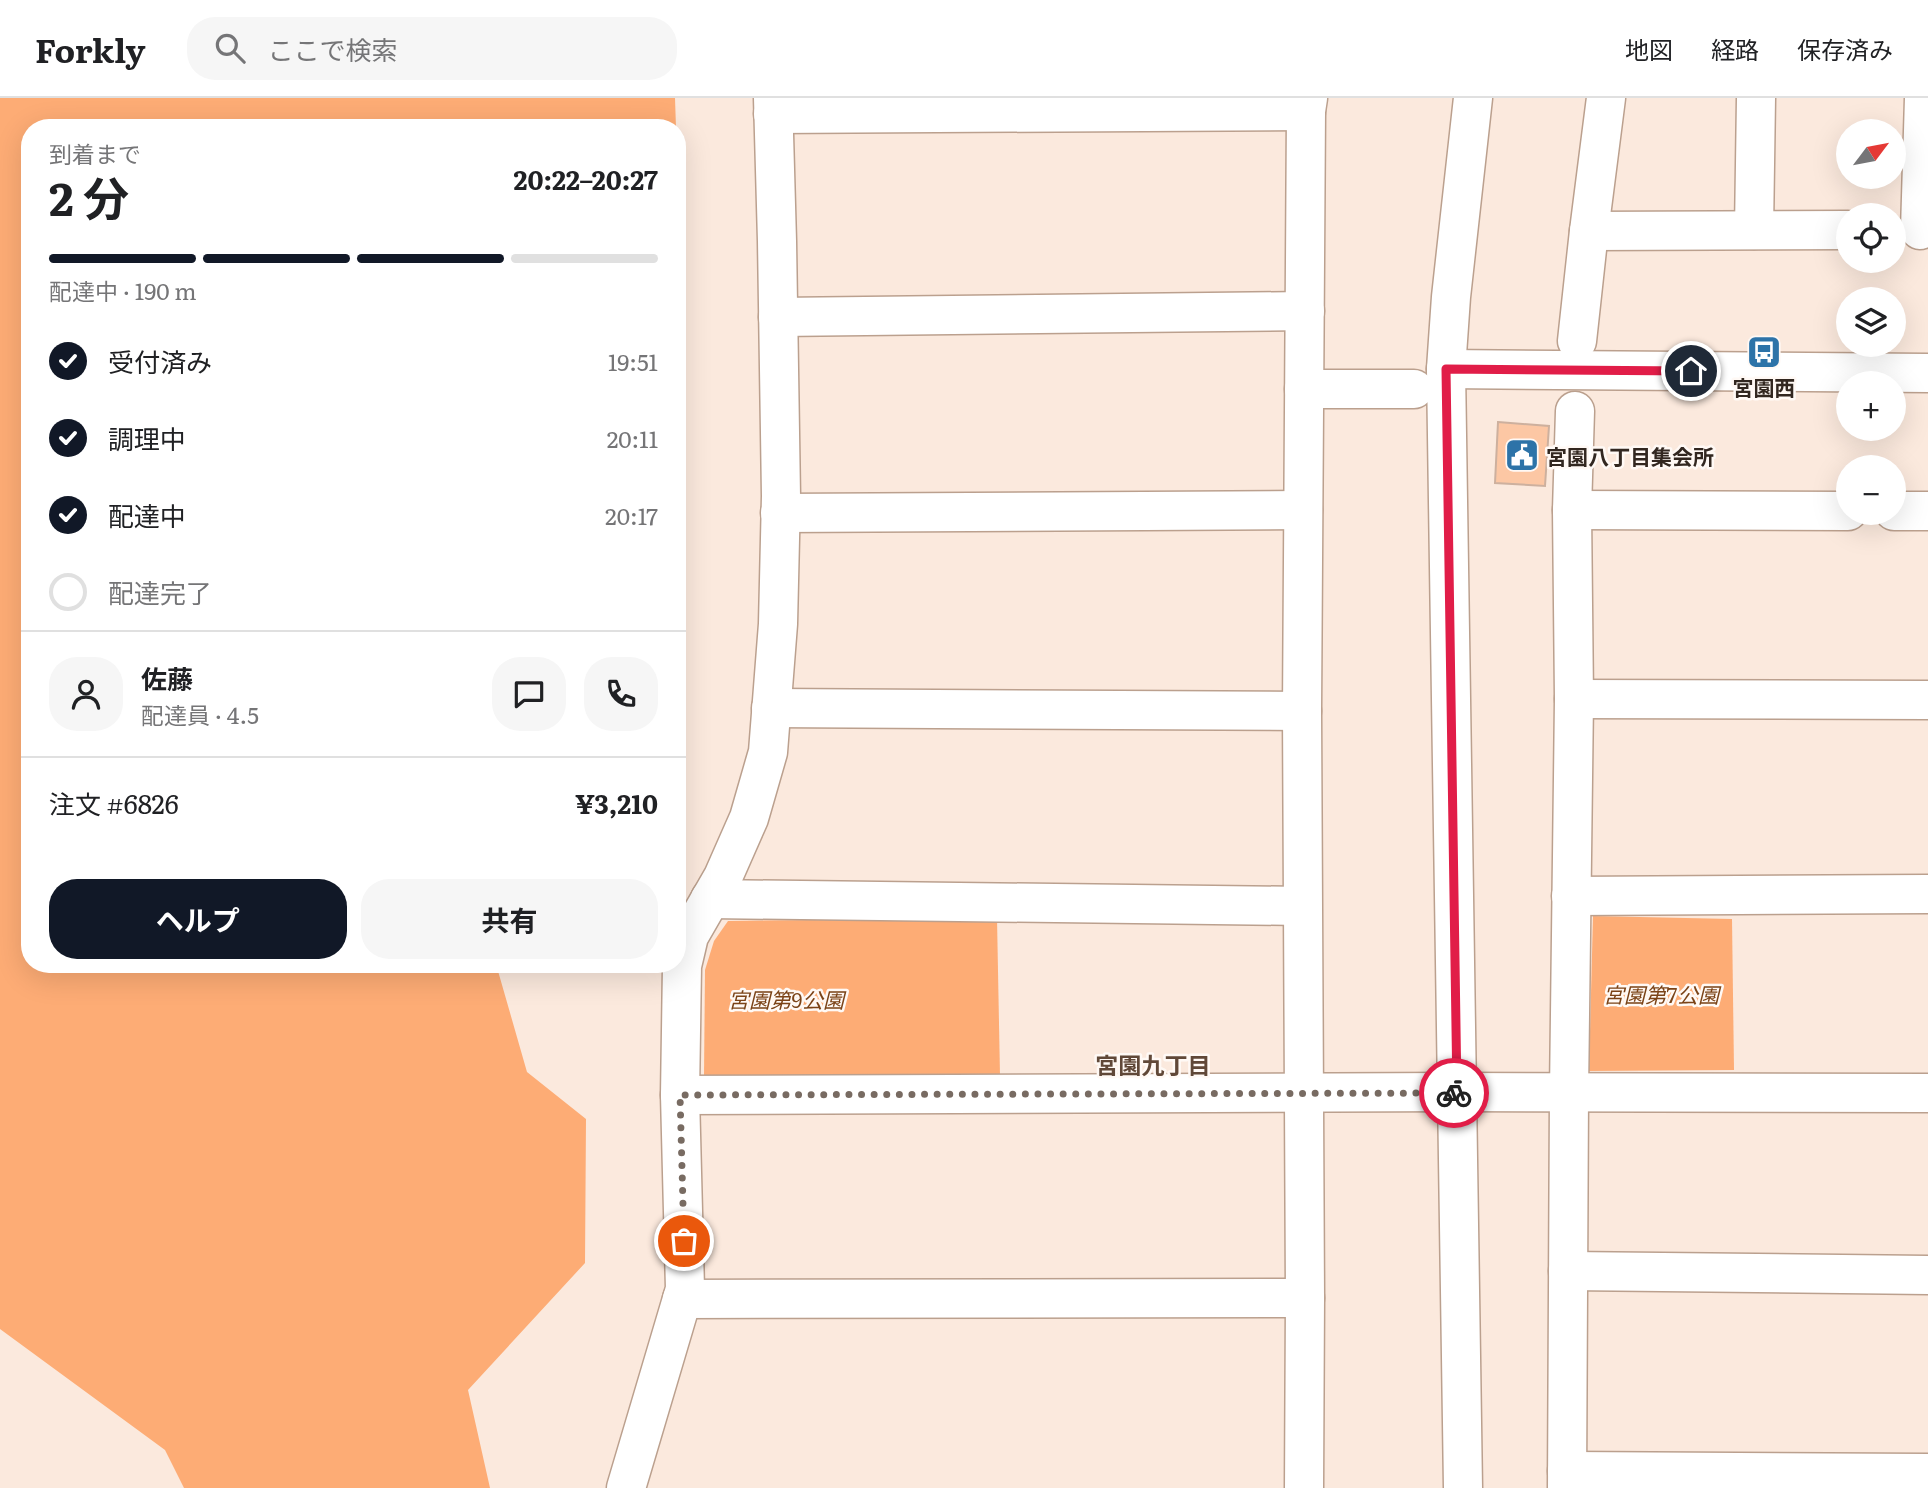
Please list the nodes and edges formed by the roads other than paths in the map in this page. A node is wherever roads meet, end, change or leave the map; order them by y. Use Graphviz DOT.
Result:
graph roads {
  1 [pos="1473,98"];
  2 [pos="1606,98"];
  3 [pos="1756,98"];
  4 [pos="1924,98"];
  5 [pos="1307,105"];
  6 [pos="773,106"];
  7 [pos="1754,230"];
  8 [pos="1836,230"];
  9 [pos="1914,230"];
  10 [pos="1589,231"];
  11 [pos="1305,311"];
  12 [pos="778,317"];
  13 [pos="1577,341"];
  14 [pos="1928,373"];
  15 [pos="1430,379"];
  16 [pos="1304,388"];
  17 [pos="1575,411"];
  18 [pos="1303,510"];
  19 [pos="1572,510"];
  20 [pos="1836,511"];
  21 [pos="1906,511"];
  22 [pos="1928,511"];
  23 [pos="780,513"];
  24 [pos="1574,699"];
  25 [pos="1928,700"];
  26 [pos="771,708"];
  27 [pos="1302,711"];
  28 [pos="1928,894"];
  29 [pos="1571,896"];
  30 [pos="710,899"];
  31 [pos="1302,906"];
  32 [pos="686,949"];
  33 [pos="682,973"];
  34 [pos="1303,1093"];
  35 [pos="1457,1093"];
  36 [pos="1569,1093"];
  37 [pos="1928,1093"];
  38 [pos="680,1095"];
  39 [pos="1568,1271"];
  40 [pos="1928,1275"];
  41 [pos="1305,1298"];
  42 [pos="682,1299"];
  43 [pos="1928,1473"];
  44 [pos="1567,1480"];
  45 [pos="626,1488"];
  46 [pos="1304,1488"];
  47 [pos="1464,1488"];
  1 -- 15 [label="street"];
  2 -- 10 [label="street"];
  3 -- 7 [label="street"];
  4 -- 9 [label="street"];
  5 -- 6 [label="street"];
  5 -- 11 [label="street"];
  6 -- 12 [label="street"];
  7 -- 8 [label="street"];
  7 -- 10 [label="street"];
  10 -- 13 [label="street"];
  11 -- 12 [label="street"];
  11 -- 16 [label="street"];
  12 -- 23 [label="street"];
  14 -- 15 [label="street"];
  15 -- 16 [label="street"];
  15 -- 35 [label="street"];
  16 -- 18 [label="street"];
  17 -- 19 [label="street"];
  18 -- 23 [label="street"];
  18 -- 27 [label="street"];
  19 -- 20 [label="street"];
  19 -- 24 [label="street"];
  21 -- 22 [label="street"];
  23 -- 26 [label="street"];
  24 -- 25 [label="street"];
  24 -- 29 [label="street"];
  26 -- 27 [label="street"];
  26 -- 30 [label="street"];
  27 -- 31 [label="street"];
  28 -- 29 [label="street"];
  29 -- 36 [label="street"];
  30 -- 31 [label="street"];
  30 -- 32 [label="street"];
  31 -- 34 [label="street"];
  33 -- 38 [label="street"];
  34 -- 35 [label="street"];
  34 -- 38 [label="street"];
  34 -- 41 [label="street"];
  35 -- 36 [label="street"];
  35 -- 47 [label="street"];
  36 -- 37 [label="street"];
  36 -- 39 [label="street"];
  38 -- 42 [label="street"];
  39 -- 40 [label="street"];
  39 -- 44 [label="street"];
  41 -- 42 [label="street"];
  41 -- 46 [label="street"];
  42 -- 45 [label="street"];
  43 -- 44 [label="street"];
}
